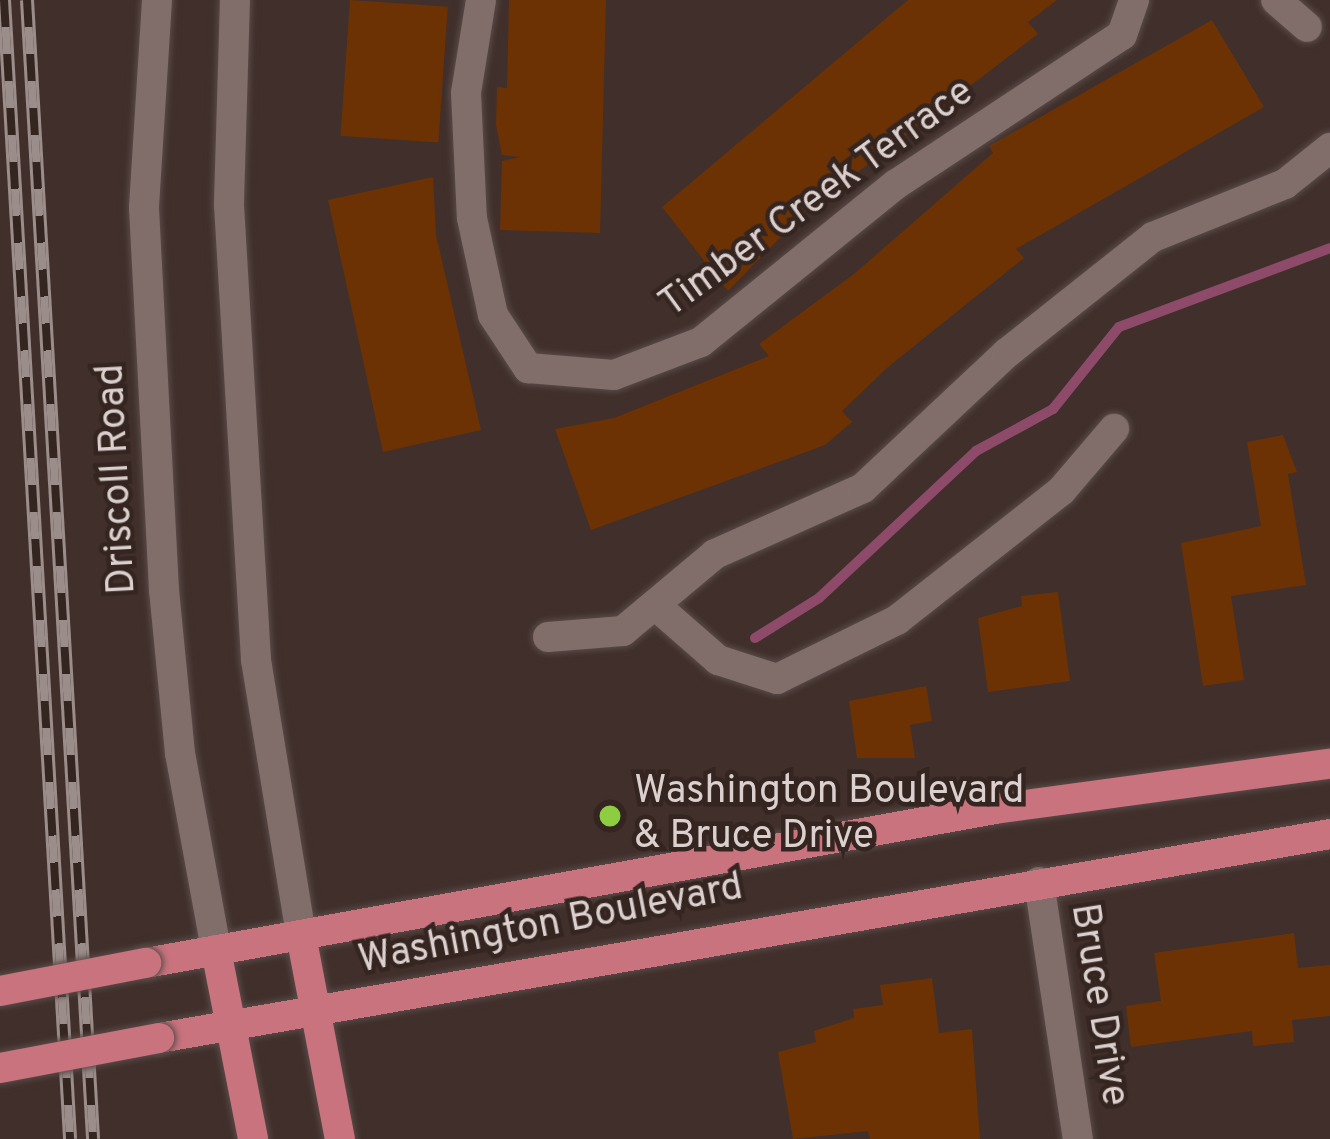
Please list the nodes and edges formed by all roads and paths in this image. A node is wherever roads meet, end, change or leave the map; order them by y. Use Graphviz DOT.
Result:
graph roads {
  1 [pos="157,0"];
  2 [pos="235,0"];
  3 [pos="481,0"];
  4 [pos="1134,0"];
  5 [pos="1276,0"];
  6 [pos="1307,27"];
  7 [pos="1330,148"];
  8 [pos="1114,429"];
  9 [pos="655,605"];
  10 [pos="548,637"];
  11 [pos="1330,764"];
  12 [pos="1330,834"];
  13 [pos="1039,882"];
  14 [pos="302,934"];
  15 [pos="216,950"];
  16 [pos="0,991"];
  17 [pos="316,1009"];
  18 [pos="230,1024"];
  19 [pos="0,1068"];
  20 [pos="253,1139"];
  21 [pos="340,1139"];
  22 [pos="1078,1139"];
  1 -- 15 [label="street, Driscoll Road"];
  2 -- 14 [label="street"];
  3 -- 4 [label="street, Timber Creek Terrace"];
  5 -- 6 [label="street"];
  7 -- 9 [label="street"];
  8 -- 9 [label="street"];
  9 -- 10 [label="street"];
  11 -- 14 [label="main road, Washington Boulevard"];
  12 -- 13 [label="main road, Washington Boulevard"];
  13 -- 17 [label="main road, Washington Boulevard"];
  13 -- 22 [label="street, Bruce Drive"];
  14 -- 15 [label="main road, Washington Boulevard"];
  14 -- 17 [label="main road"];
  15 -- 16 [label="main road, Washington Boulevard, bridge"];
  15 -- 18 [label="main road"];
  17 -- 18 [label="main road, Washington Boulevard"];
  17 -- 21 [label="main road"];
  18 -- 19 [label="main road, Washington Boulevard, bridge"];
  18 -- 20 [label="main road"];
}
